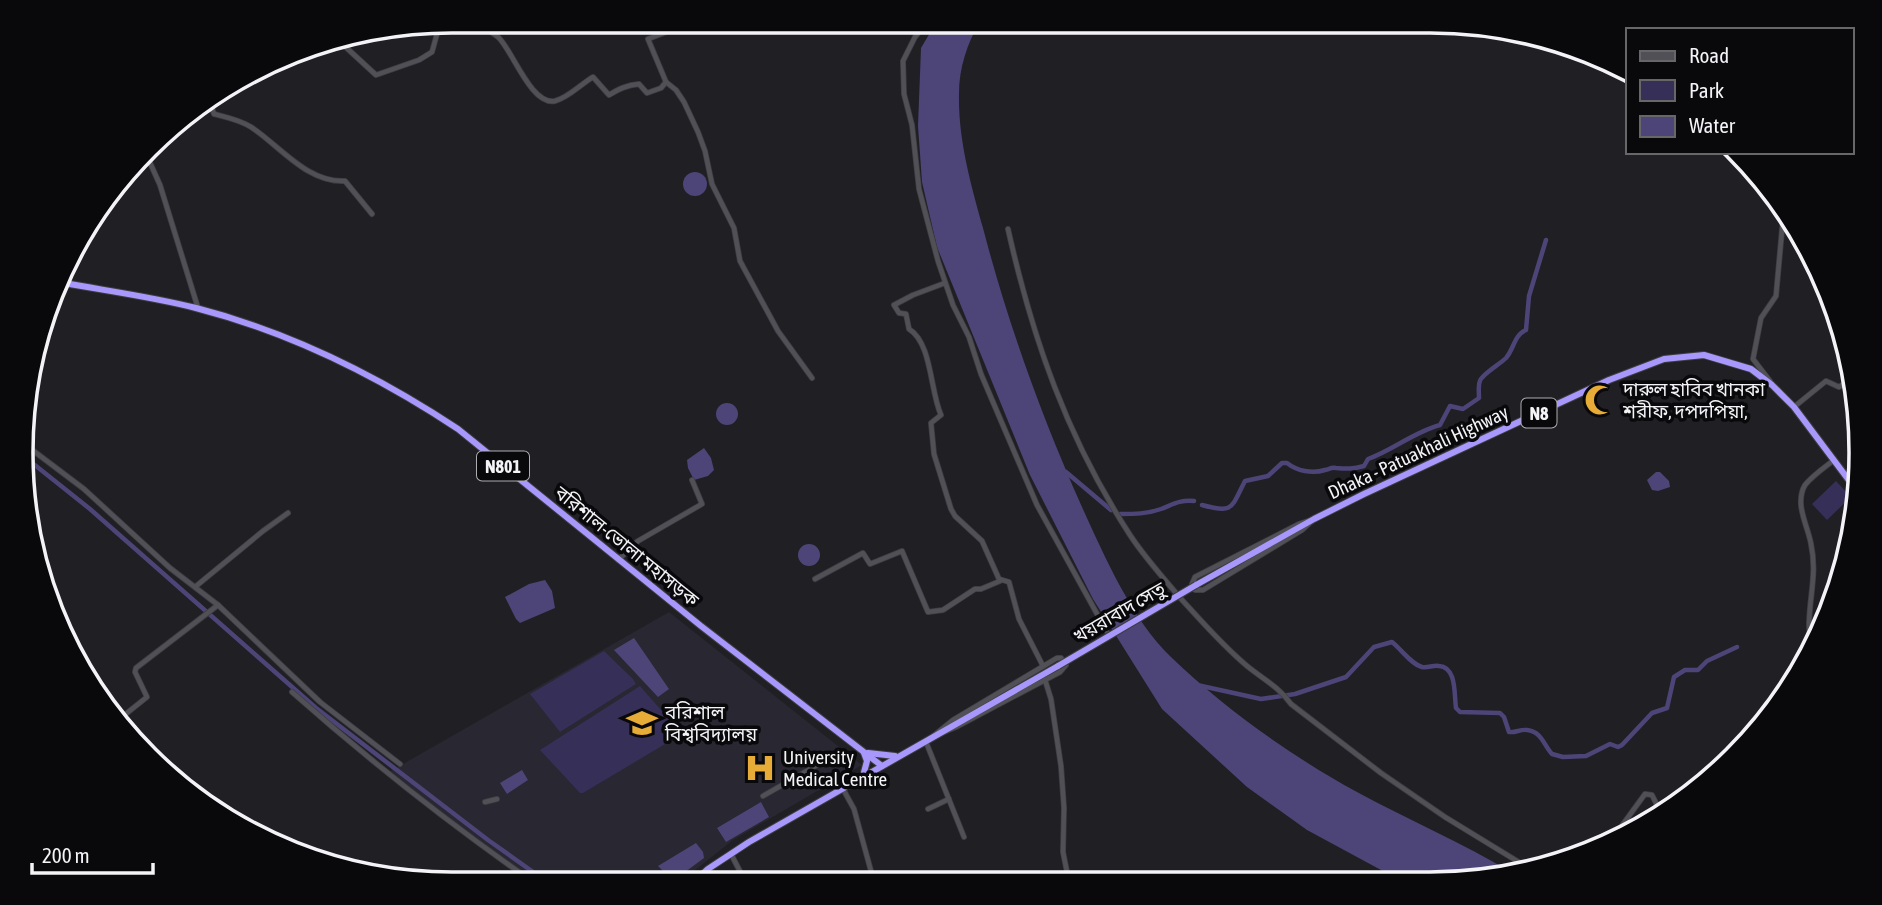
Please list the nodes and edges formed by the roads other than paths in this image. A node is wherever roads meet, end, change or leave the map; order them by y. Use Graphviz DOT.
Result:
graph roads {
  1 [pos="491,33"];
  2 [pos="664,33"];
  3 [pos="918,33"];
  4 [pos="437,34"];
  5 [pos="346,47"];
  6 [pos="666,82"];
  7 [pos="212,109"];
  8 [pos="150,162"];
  9 [pos="372,214"];
  10 [pos="1782,227"];
  11 [pos="1008,229"];
  12 [pos="945,283"];
  13 [pos="69,284"];
  14 [pos="198,308"];
  15 [pos="812,378"];
  16 [pos="1843,384"];
  17 [pos="1773,385"];
  18 [pos="1794,407"];
  19 [pos="33,451"];
  20 [pos="1834,460"];
  21 [pos="1848,479"];
  22 [pos="692,480"];
  23 [pos="288,513"];
  24 [pos="1314,519"];
  25 [pos="618,560"];
  26 [pos="815,579"];
  27 [pos="1001,580"];
  28 [pos="1196,585"];
  29 [pos="195,587"];
  30 [pos="216,606"];
  31 [pos="1107,632"];
  32 [pos="1808,634"];
  33 [pos="1043,666"];
  34 [pos="1045,680"];
  35 [pos="292,692"];
  36 [pos="125,714"];
  37 [pos="928,739"];
  38 [pos="863,752"];
  39 [pos="898,756"];
  40 [pos="826,760"];
  41 [pos="400,764"];
  42 [pos="882,766"];
  43 [pos="862,777"];
  44 [pos="843,788"];
  45 [pos="764,796"];
  46 [pos="497,799"];
  47 [pos="949,799"];
  48 [pos="485,802"];
  49 [pos="1657,804"];
  50 [pos="928,808"];
  51 [pos="1622,825"];
  52 [pos="964,837"];
  53 [pos="731,853"];
  54 [pos="1519,862"];
  55 [pos="519,872"];
  56 [pos="705,872"];
  57 [pos="740,872"];
  58 [pos="871,872"];
  59 [pos="1067,872"];
  1 -- 6 [label="street"];
  2 -- 6 [label="street"];
  3 -- 12 [label="street"];
  4 -- 5 [label="street"];
  6 -- 15 [label="street"];
  7 -- 9 [label="street"];
  8 -- 14 [label="street"];
  10 -- 17 [label="street"];
  11 -- 54 [label="street"];
  12 -- 27 [label="street"];
  12 -- 31 [label="street"];
  13 -- 14 [label="highway, বরিশাল-ভোলা মহাসড়ক / N801"];
  14 -- 25 [label="highway, বরিশাল-ভোলা মহাসড়ক / N801"];
  16 -- 18 [label="street"];
  17 -- 18 [label="highway, Dhaka - Patuakhali Highway / N8"];
  17 -- 24 [label="highway, Dhaka - Patuakhali Highway / N8"];
  18 -- 20 [label="highway, Dhaka - Patuakhali Highway / N8"];
  19 -- 29 [label="street"];
  20 -- 21 [label="highway, Dhaka - Patuakhali Highway / N8"];
  20 -- 32 [label="street"];
  22 -- 25 [label="street"];
  23 -- 29 [label="street"];
  24 -- 24 [label="street"];
  24 -- 28 [label="highway, Dhaka - Patuakhali Highway / N8"];
  25 -- 38 [label="highway, বরিশাল-ভোলা মহাসড়ক / N801"];
  26 -- 27 [label="street"];
  27 -- 33 [label="street"];
  28 -- 37 [label="highway, খয়রাবাদ সেতু / N8, bridge"];
  29 -- 30 [label="street"];
  30 -- 36 [label="street"];
  30 -- 41 [label="street"];
  33 -- 34 [label="street"];
  33 -- 37 [label="street"];
  34 -- 37 [label="street"];
  34 -- 59 [label="street"];
  35 -- 55 [label="street"];
  37 -- 39 [label="highway, N8"];
  37 -- 47 [label="street"];
  38 -- 39 [label="highway"];
  38 -- 42 [label="highway, বরিশাল-ভোলা মহাসড়ক / N801"];
  38 -- 43 [label="highway"];
  39 -- 42 [label="highway, N8"];
  40 -- 45 [label="street"];
  42 -- 43 [label="highway, N8"];
  43 -- 44 [label="highway, N8"];
  44 -- 53 [label="highway, N8"];
  44 -- 58 [label="street"];
  46 -- 48 [label="street"];
  47 -- 50 [label="street"];
  47 -- 52 [label="street"];
  49 -- 51 [label="street"];
  53 -- 56 [label="highway, N8"];
  53 -- 57 [label="street"];
}
